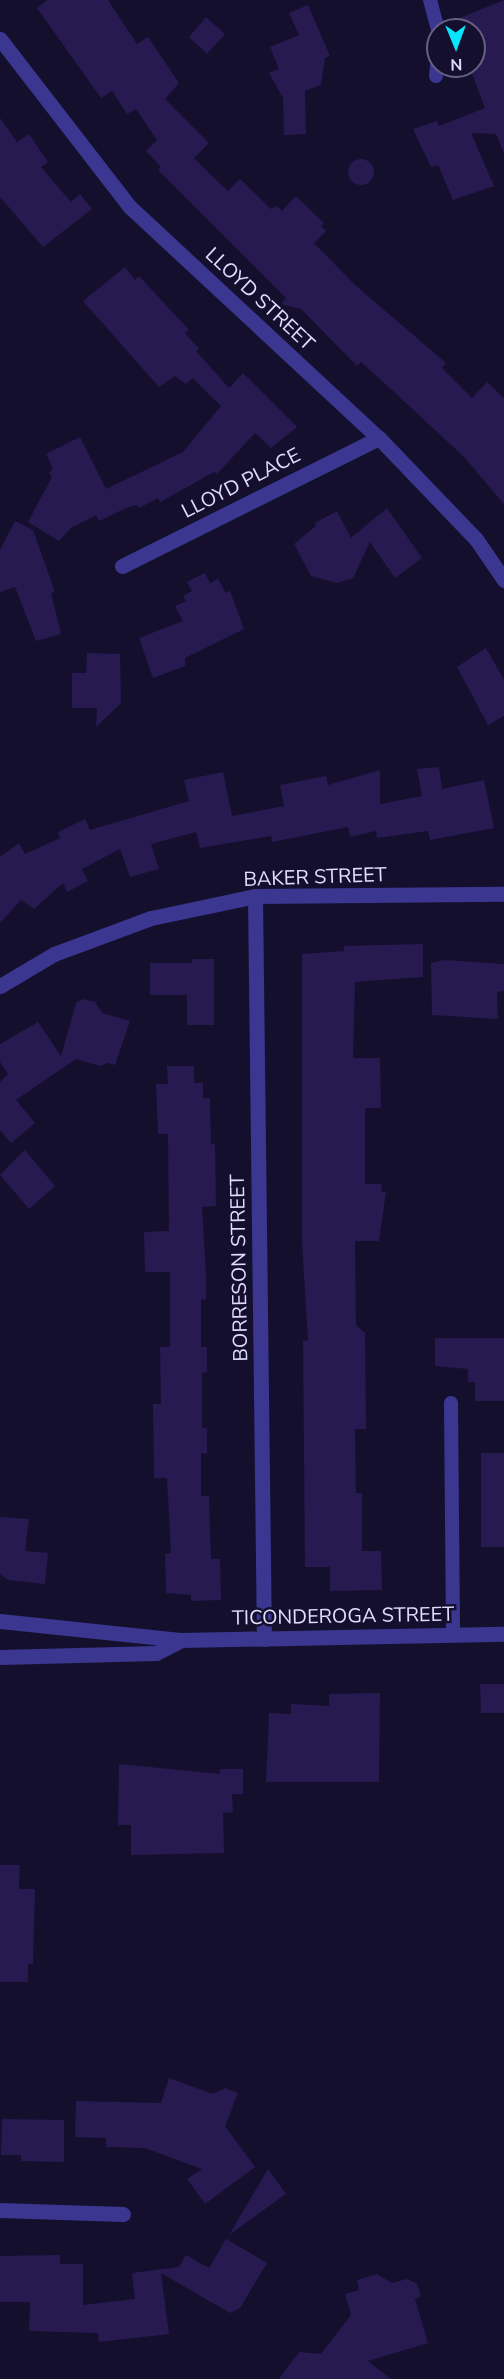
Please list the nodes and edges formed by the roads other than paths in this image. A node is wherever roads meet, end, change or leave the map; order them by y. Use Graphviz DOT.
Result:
graph roads {
  1 [pos="430,0"];
  2 [pos="435,18"];
  3 [pos="0,39"];
  4 [pos="379,438"];
  5 [pos="122,566"];
  6 [pos="504,580"];
  7 [pos="504,894"];
  8 [pos="255,896"];
  9 [pos="0,986"];
  10 [pos="451,1403"];
  11 [pos="0,1621"];
  12 [pos="504,1634"];
  13 [pos="453,1635"];
  14 [pos="182,1640"];
  15 [pos="264,1640"];
  16 [pos="0,1657"];
  17 [pos="0,2210"];
  18 [pos="123,2214"];
  1 -- 2 [label="lane"];
  3 -- 4 [label="street, LLOYD STREET"];
  4 -- 5 [label="street, LLOYD PLACE"];
  4 -- 6 [label="street, LLOYD STREET"];
  7 -- 8 [label="street, BAKER STREET"];
  8 -- 9 [label="street, BAKER STREET"];
  8 -- 15 [label="street, BORRESON STREET"];
  10 -- 13 [label="lane"];
  11 -- 14 [label="street, TICONDEROGA STREET"];
  12 -- 13 [label="street, TICONDEROGA STREET"];
  13 -- 15 [label="street, TICONDEROGA STREET"];
  14 -- 15 [label="street, TICONDEROGA STREET"];
  14 -- 16 [label="street, TICONDEROGA STREET"];
  17 -- 18 [label="street"];
}
